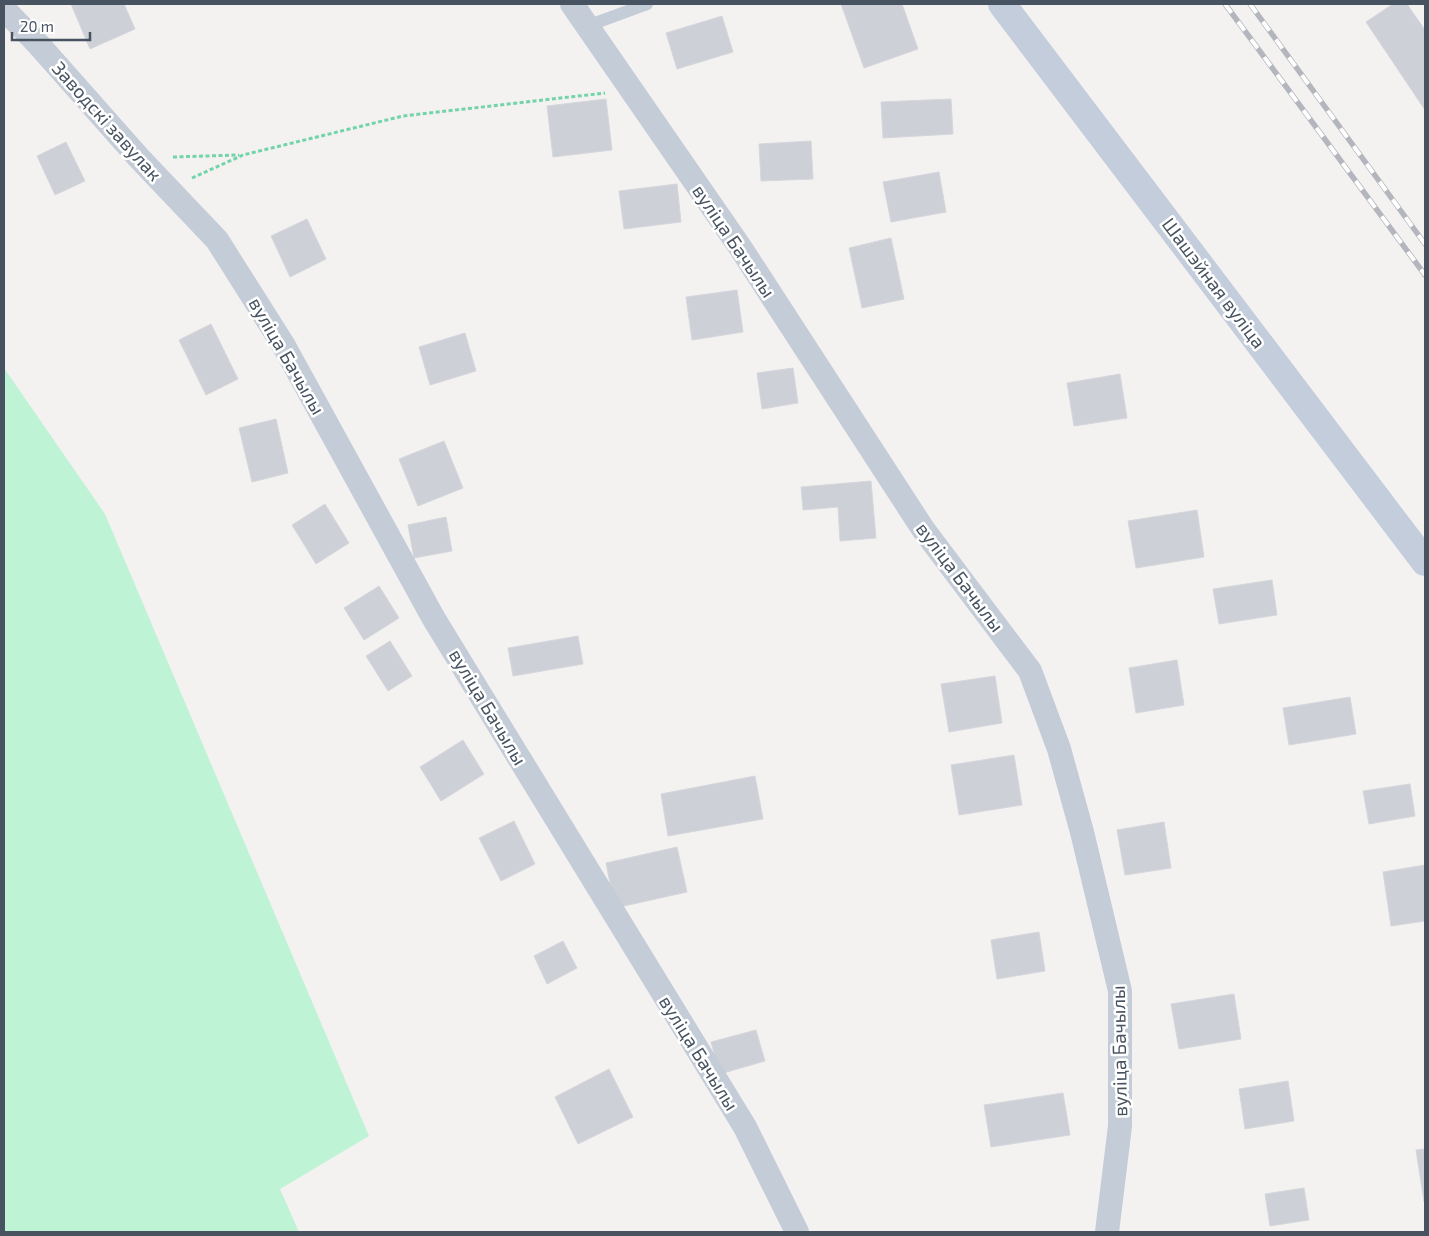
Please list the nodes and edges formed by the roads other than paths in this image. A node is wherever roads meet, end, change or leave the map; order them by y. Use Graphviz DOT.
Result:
graph roads {
  1 [pos="572,4"];
  2 [pos="647,4"];
  3 [pos="1002,4"];
  4 [pos="4,9"];
  5 [pos="587,26"];
  6 [pos="169,189"];
  7 [pos="1425,562"];
  8 [pos="797,1232"];
  9 [pos="1107,1232"];
  1 -- 5 [label="street, вуліца Бачылы"];
  2 -- 5 [label="lane"];
  3 -- 7 [label="main road, Шашэйная вуліца"];
  4 -- 6 [label="street, Заводскі завулак"];
  5 -- 9 [label="street, вуліца Бачылы"];
  6 -- 8 [label="street, вуліца Бачылы"];
}
